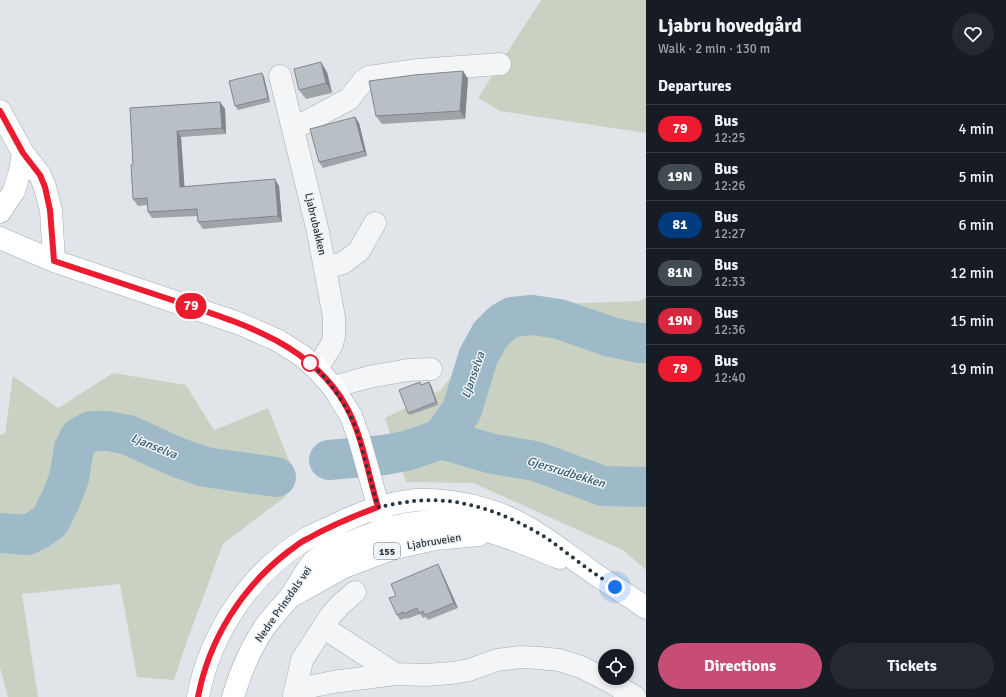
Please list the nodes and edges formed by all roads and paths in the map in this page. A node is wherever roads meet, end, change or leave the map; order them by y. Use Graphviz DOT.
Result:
graph roads {
  1 [pos="500,64"];
  2 [pos="280,76"];
  3 [pos="0,111"];
  4 [pos="293,129"];
  5 [pos="23,153"];
  6 [pos="0,212"];
  7 [pos="375,223"];
  8 [pos="0,238"];
  9 [pos="54,261"];
  10 [pos="326,268"];
  11 [pos="317,369"];
  12 [pos="431,369"];
  13 [pos="333,387"];
  14 [pos="378,507"];
  15 [pos="385,530"];
  16 [pos="494,534"];
  17 [pos="589,570"];
  18 [pos="356,592"];
  19 [pos="289,598"];
  20 [pos="646,608"];
  21 [pos="323,627"];
  22 [pos="395,674"];
  23 [pos="198,697"];
  24 [pos="233,697"];
  25 [pos="635,697"];
  1 -- 4 [label="street"];
  2 -- 4 [label="street, Ljabrubakken"];
  3 -- 5 [label="main road"];
  4 -- 10 [label="street, Ljabrubakken"];
  5 -- 6 [label="main road"];
  5 -- 9 [label="main road"];
  7 -- 10 [label="street"];
  8 -- 9 [label="main road"];
  9 -- 11 [label="main road"];
  10 -- 11 [label="street, Ljabrubakken"];
  11 -- 13 [label="main road"];
  12 -- 13 [label="street"];
  13 -- 14 [label="main road"];
  14 -- 15 [label="main road"];
  14 -- 17 [label="main road, Ljabruveien / 155"];
  14 -- 23 [label="main road, 155"];
  15 -- 16 [label="main road, Ljabruveien / 155"];
  15 -- 19 [label="main road, Nedre Prinsdals vei / 155"];
  16 -- 17 [label="main road, Ljabruveien / 155"];
  16 -- 19 [label="main road, Ljabruveien / 155"];
  17 -- 20 [label="main road, Ljabruveien / 155"];
  18 -- 21 [label="street"];
  19 -- 24 [label="main road, Nedre Prinsdals vei / 155"];
  21 -- 22 [label="street"];
  21 -- 22 [label="street"];
  22 -- 25 [label="street"];
}
